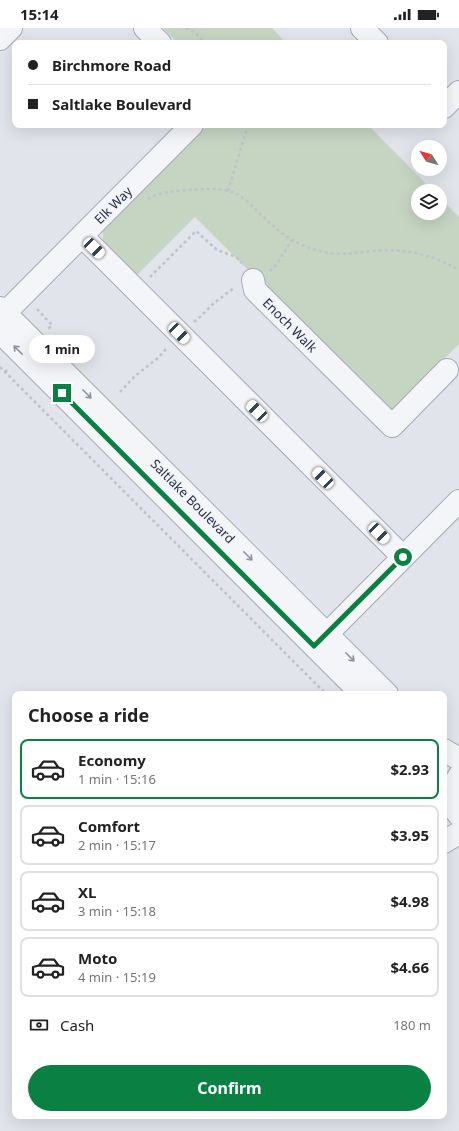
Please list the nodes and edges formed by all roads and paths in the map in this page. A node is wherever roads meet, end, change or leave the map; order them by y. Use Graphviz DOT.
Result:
graph roads {
  1 [pos="11,28"];
  2 [pos="145,28"];
  3 [pos="186,28"];
  4 [pos="362,28"];
  5 [pos="0,39"];
  6 [pos="157,40"];
  7 [pos="201,40"];
  8 [pos="374,40"];
  9 [pos="459,92"];
  10 [pos="447,104"];
  11 [pos="189,128"];
  12 [pos="247,128"];
  13 [pos="228,191"];
  14 [pos="145,201"];
  15 [pos="82,236"];
  16 [pos="292,240"];
  17 [pos="459,270"];
  18 [pos="253,280"];
  19 [pos="137,290"];
  20 [pos="35,308"];
  21 [pos="1,318"];
  22 [pos="179,333"];
  23 [pos="29,349"];
  24 [pos="0,368"];
  25 [pos="447,370"];
  26 [pos="4,372"];
  27 [pos="120,392"];
  28 [pos="459,501"];
  29 [pos="403,557"];
  30 [pos="320,640"];
  31 [pos="323,691"];
  32 [pos="360,691"];
  33 [pos="383,691"];
  34 [pos="447,752"];
  35 [pos="459,759"];
  36 [pos="459,833"];
  37 [pos="447,840"];
  1 -- 5 [label="street"];
  2 -- 6 [label="street"];
  3 -- 7 [label="path"];
  4 -- 8 [label="street"];
  9 -- 10 [label="street"];
  11 -- 15 [label="street, Elk Way"];
  12 -- 13 [label="path"];
  13 -- 14 [label="path"];
  13 -- 16 [label="path"];
  15 -- 19 [label="street"];
  15 -- 21 [label="street, Elk Way"];
  16 -- 17 [label="path"];
  16 -- 18 [label="path"];
  18 -- 19 [label="path"];
  18 -- 22 [label="path"];
  18 -- 25 [label="street, Enoch Walk"];
  19 -- 22 [label="street"];
  20 -- 23 [label="path"];
  21 -- 23 [label="street, Saltlake Boulevard"];
  22 -- 27 [label="path"];
  22 -- 29 [label="street"];
  23 -- 26 [label="path"];
  23 -- 30 [label="street, Saltlake Boulevard"];
  24 -- 26 [label="path"];
  26 -- 31 [label="path"];
  28 -- 29 [label="street"];
  29 -- 30 [label="street"];
  30 -- 32 [label="street, Saltlake Boulevard"];
  30 -- 33 [label="street, Saltlake Boulevard, one-way"];
  34 -- 35 [label="street"];
  36 -- 37 [label="street"];
}
